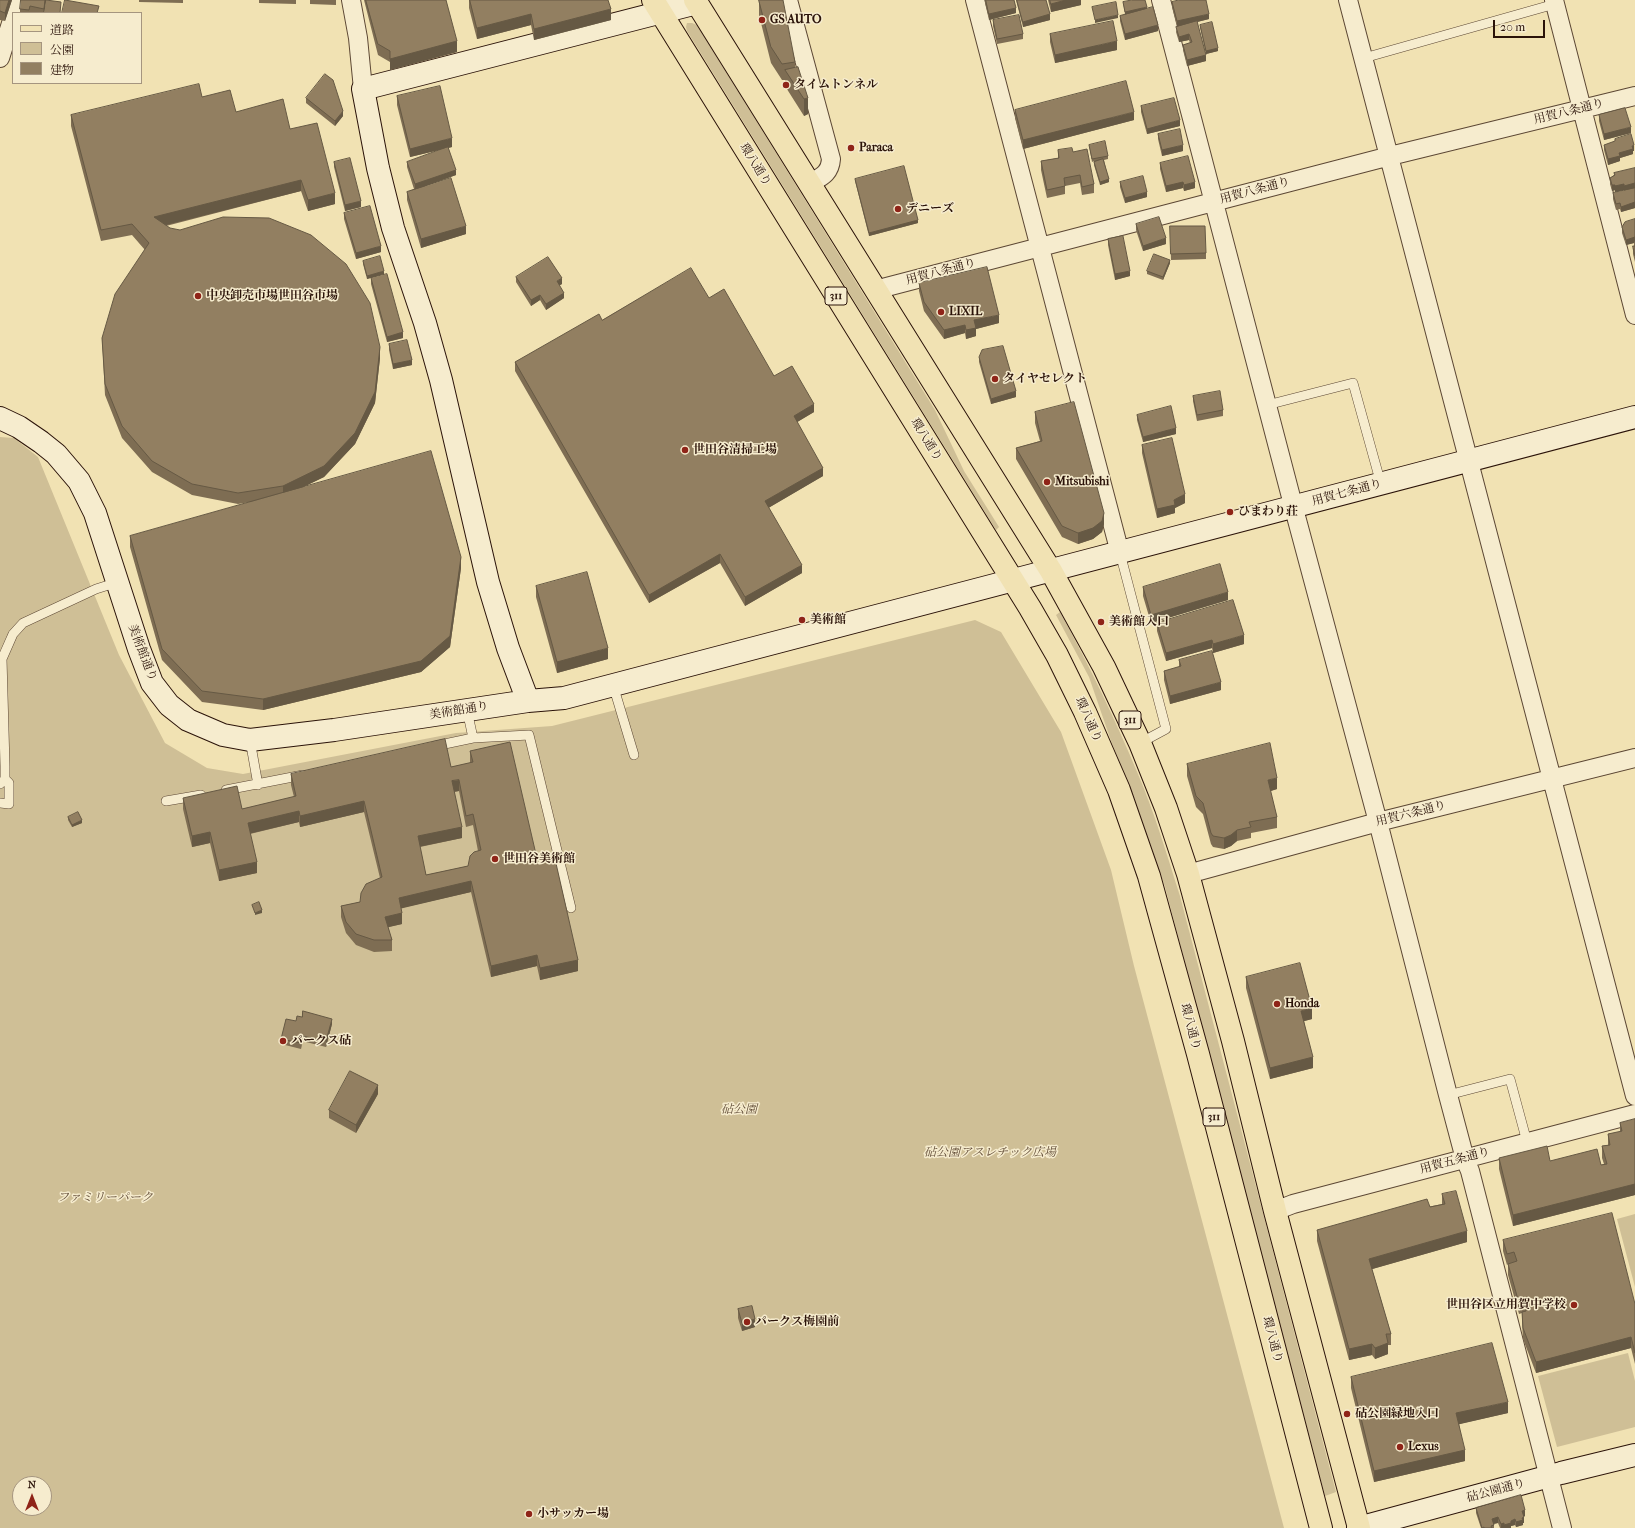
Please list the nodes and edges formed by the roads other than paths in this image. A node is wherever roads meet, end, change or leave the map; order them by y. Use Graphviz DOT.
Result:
graph roads {
  1 [pos="18,0"];
  2 [pos="351,0"];
  3 [pos="788,0"];
  4 [pos="975,0"];
  5 [pos="1161,0"];
  6 [pos="1348,0"];
  7 [pos="702,1"];
  8 [pos="1554,2"];
  9 [pos="656,6"];
  10 [pos="14,12"];
  11 [pos="12,20"];
  12 [pos="0,58"];
  13 [pos="1364,58"];
  14 [pos="363,89"];
  15 [pos="1635,96"];
  16 [pos="1582,110"];
  17 [pos="1390,156"];
  18 [pos="809,184"];
  19 [pos="1215,202"];
  20 [pos="1040,247"];
  21 [pos="875,290"];
  22 [pos="1635,315"];
  23 [pos="1267,405"];
  24 [pos="1635,417"];
  25 [pos="0,418"];
  26 [pos="1468,461"];
  27 [pos="1381,484"];
  28 [pos="1294,507"];
  29 [pos="1120,553"];
  30 [pos="1051,571"];
  31 [pos="1013,581"];
  32 [pos="118,582"];
  33 [pos="613,685"];
  34 [pos="528,701"];
  35 [pos="467,709"];
  36 [pos="473,738"];
  37 [pos="250,740"];
  38 [pos="1140,743"];
  39 [pos="427,748"];
  40 [pos="634,755"];
  41 [pos="1635,758"];
  42 [pos="312,773"];
  43 [pos="1552,778"];
  44 [pos="2,782"];
  45 [pos="258,785"];
  46 [pos="166,801"];
  47 [pos="0,803"];
  48 [pos="1378,822"];
  49 [pos="1188,874"];
  50 [pos="571,908"];
  51 [pos="1448,1095"];
  52 [pos="1635,1096"];
  53 [pos="1635,1114"];
  54 [pos="1527,1142"];
  55 [pos="1465,1159"];
  56 [pos="1275,1211"];
  57 [pos="1635,1455"];
  58 [pos="1548,1477"];
  59 [pos="1321,1528"];
  60 [pos="1359,1528"];
  61 [pos="1562,1528"];
  1 -- 10 [label="street"];
  2 -- 14 [label="street"];
  3 -- 18 [label="street"];
  4 -- 20 [label="street"];
  5 -- 19 [label="street"];
  6 -- 13 [label="street"];
  7 -- 9 [label="street"];
  7 -- 18 [label="main road, 311"];
  8 -- 13 [label="lane"];
  8 -- 16 [label="street"];
  9 -- 14 [label="street"];
  9 -- 31 [label="main road, 環八通り / 311"];
  11 -- 12 [label="street"];
  13 -- 17 [label="street"];
  14 -- 34 [label="street"];
  15 -- 16 [label="street, 用賀八条通り"];
  16 -- 17 [label="street, 用賀八条通り"];
  16 -- 22 [label="street"];
  17 -- 19 [label="street, 用賀八条通り"];
  17 -- 26 [label="street"];
  18 -- 21 [label="main road, 311"];
  19 -- 20 [label="street, 用賀八条通り"];
  19 -- 23 [label="street"];
  20 -- 21 [label="street, 用賀八条通り"];
  20 -- 29 [label="street"];
  21 -- 30 [label="main road, 311"];
  23 -- 27 [label="lane"];
  23 -- 28 [label="street"];
  24 -- 26 [label="street, 用賀七条通り"];
  25 -- 32 [label="street, 美術館通り"];
  26 -- 27 [label="street, 用賀七条通り"];
  26 -- 43 [label="street"];
  27 -- 28 [label="street, 用賀七条通り"];
  28 -- 29 [label="street, 用賀七条通り"];
  28 -- 48 [label="street"];
  29 -- 30 [label="street, 用賀七条通り"];
  29 -- 38 [label="lane"];
  30 -- 31 [label="street, 用賀七条通り"];
  30 -- 38 [label="main road, 311"];
  31 -- 33 [label="street, 用賀七条通り"];
  31 -- 59 [label="main road, 環八通り / 311"];
  32 -- 37 [label="street, 美術館通り"];
  32 -- 44 [label="lane"];
  33 -- 34 [label="street, 美術館通り"];
  33 -- 40 [label="lane"];
  34 -- 35 [label="street, 美術館通り"];
  35 -- 36 [label="lane"];
  35 -- 37 [label="street, 美術館通り"];
  36 -- 39 [label="lane"];
  36 -- 50 [label="lane"];
  37 -- 45 [label="lane"];
  38 -- 49 [label="main road, 311"];
  41 -- 43 [label="street, 用賀六条通り"];
  42 -- 45 [label="lane"];
  43 -- 48 [label="street, 用賀六条通り"];
  43 -- 52 [label="street"];
  44 -- 47 [label="lane"];
  45 -- 46 [label="lane"];
  48 -- 49 [label="street, 用賀六条通り"];
  48 -- 51 [label="street"];
  49 -- 56 [label="main road, 311"];
  51 -- 54 [label="lane"];
  51 -- 55 [label="street"];
  53 -- 54 [label="street, 用賀五条通り"];
  54 -- 55 [label="street, 用賀五条通り"];
  55 -- 56 [label="street, 用賀五条通り"];
  55 -- 58 [label="street"];
  56 -- 60 [label="main road, 311"];
  57 -- 58 [label="street, 砧公園通り"];
  58 -- 60 [label="street, 砧公園通り"];
  58 -- 61 [label="street"];
}
